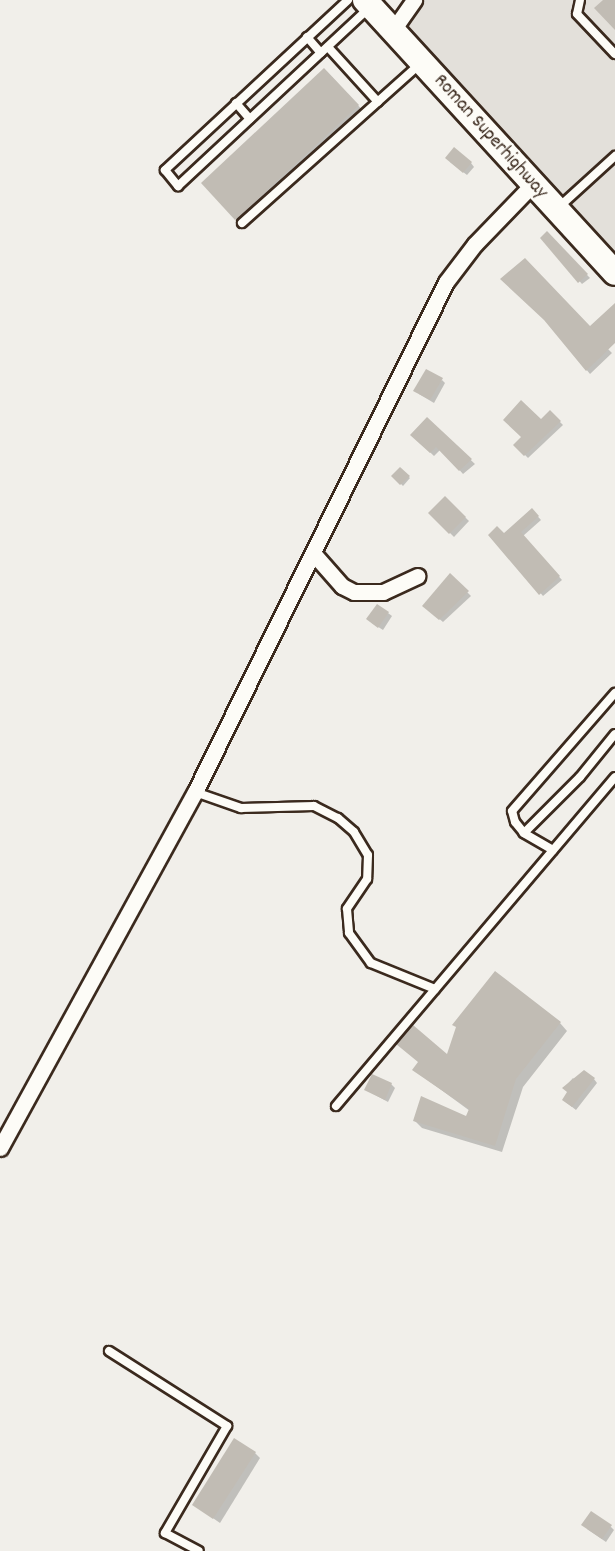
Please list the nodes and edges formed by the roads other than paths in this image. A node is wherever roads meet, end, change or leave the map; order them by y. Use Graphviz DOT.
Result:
graph roads {
  1 [pos="414,0"];
  2 [pos="580,0"];
  3 [pos="361,2"];
  4 [pos="393,30"];
  5 [pos="307,37"];
  6 [pos="325,50"];
  7 [pos="615,54"];
  8 [pos="422,63"];
  9 [pos="378,102"];
  10 [pos="236,104"];
  11 [pos="250,119"];
  12 [pos="615,156"];
  13 [pos="532,184"];
  14 [pos="556,210"];
  15 [pos="242,223"];
  16 [pos="615,273"];
  17 [pos="313,553"];
  18 [pos="418,576"];
  19 [pos="615,693"];
  20 [pos="615,734"];
  21 [pos="615,777"];
  22 [pos="195,792"];
  23 [pos="524,833"];
  24 [pos="553,850"];
  25 [pos="435,989"];
  26 [pos="336,1106"];
  27 [pos="0,1148"];
  28 [pos="109,1351"];
  29 [pos="199,1551"];
  1 -- 4 [label="street"];
  2 -- 7 [label="lane"];
  3 -- 4 [label="main road, Roman Superhighway"];
  3 -- 5 [label="lane"];
  3 -- 6 [label="lane"];
  4 -- 8 [label="main road, Roman Superhighway"];
  5 -- 6 [label="lane"];
  5 -- 10 [label="lane"];
  6 -- 9 [label="lane"];
  6 -- 11 [label="lane"];
  8 -- 9 [label="lane"];
  8 -- 13 [label="main road, Roman Superhighway"];
  9 -- 15 [label="lane"];
  10 -- 11 [label="lane"];
  10 -- 11 [label="lane"];
  12 -- 14 [label="lane"];
  13 -- 14 [label="main road, Roman Superhighway"];
  13 -- 17 [label="street"];
  14 -- 16 [label="main road, Roman Superhighway"];
  17 -- 18 [label="street"];
  17 -- 22 [label="street"];
  19 -- 23 [label="lane"];
  20 -- 23 [label="lane"];
  21 -- 24 [label="lane"];
  22 -- 25 [label="lane"];
  22 -- 27 [label="street"];
  23 -- 24 [label="lane"];
  24 -- 25 [label="lane"];
  25 -- 26 [label="lane"];
  28 -- 29 [label="lane"];
}
